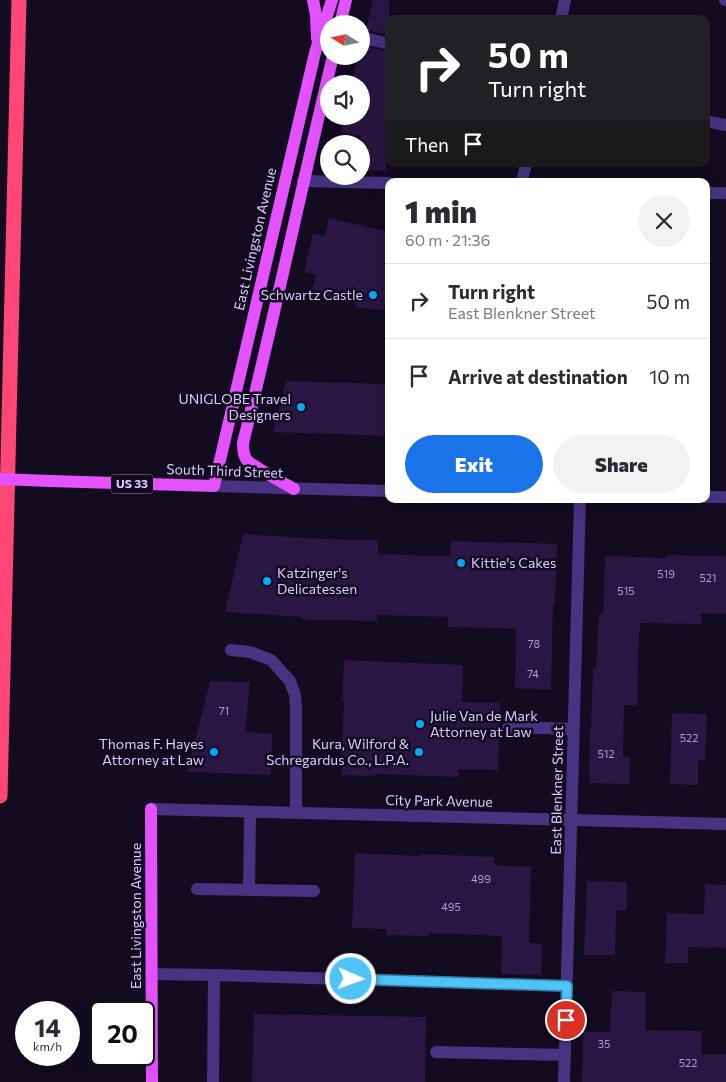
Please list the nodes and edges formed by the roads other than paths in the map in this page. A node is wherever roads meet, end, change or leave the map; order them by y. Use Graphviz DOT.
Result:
graph roads {
  1 [pos="19,0"];
  2 [pos="313,0"];
  3 [pos="332,0"];
  4 [pos="346,0"];
  5 [pos="565,0"];
  6 [pos="342,15"];
  7 [pos="561,15"];
  8 [pos="370,39"];
  9 [pos="385,43"];
  10 [pos="315,53"];
  11 [pos="330,65"];
  12 [pos="710,121"];
  13 [pos="726,125"];
  14 [pos="303,181"];
  15 [pos="385,184"];
  16 [pos="710,193"];
  17 [pos="726,193"];
  18 [pos="0,479"];
  19 [pos="214,486"];
  20 [pos="294,489"];
  21 [pos="385,491"];
  22 [pos="710,497"];
  23 [pos="726,497"];
  24 [pos="580,503"];
  25 [pos="231,650"];
  26 [pos="508,727"];
  27 [pos="573,729"];
  28 [pos="0,796"];
  29 [pos="150,809"];
  30 [pos="250,812"];
  31 [pos="296,812"];
  32 [pos="571,819"];
  33 [pos="726,824"];
  34 [pos="197,889"];
  35 [pos="249,890"];
  36 [pos="314,891"];
  37 [pos="151,974"];
  38 [pos="214,975"];
  39 [pos="567,986"];
  40 [pos="436,1052"];
  41 [pos="565,1055"];
  42 [pos="152,1082"];
  43 [pos="214,1082"];
  44 [pos="564,1082"];
  1 -- 28 [label="highway"];
  2 -- 10 [label="main road"];
  3 -- 10 [label="main road, East Livingston Avenue"];
  4 -- 6 [label="main road"];
  5 -- 7 [label="street"];
  8 -- 9 [label="street"];
  10 -- 19 [label="main road, East Livingston Avenue"];
  11 -- 14 [label="main road"];
  12 -- 13 [label="street"];
  14 -- 15 [label="street"];
  14 -- 20 [label="main road"];
  16 -- 17 [label="street"];
  18 -- 19 [label="main road, South Third Street / US 33, bridge"];
  19 -- 20 [label="street, South Third Street"];
  20 -- 21 [label="street, South Third Street"];
  22 -- 23 [label="street"];
  24 -- 27 [label="street, East Blenkner Street"];
  25 -- 31 [label="street"];
  26 -- 27 [label="street"];
  27 -- 32 [label="street, East Blenkner Street"];
  29 -- 30 [label="street, City Park Avenue"];
  29 -- 37 [label="main road, East Livingston Avenue"];
  30 -- 31 [label="street, City Park Avenue"];
  30 -- 35 [label="street"];
  31 -- 32 [label="street, City Park Avenue"];
  32 -- 33 [label="street, City Park Avenue"];
  32 -- 39 [label="street, East Blenkner Street"];
  34 -- 35 [label="street"];
  35 -- 36 [label="street"];
  37 -- 38 [label="street"];
  37 -- 42 [label="main road, East Livingston Avenue"];
  38 -- 39 [label="street"];
  38 -- 43 [label="street"];
  39 -- 41 [label="street, East Blenkner Street"];
  40 -- 41 [label="street"];
  41 -- 44 [label="street, East Blenkner Street"];
}
